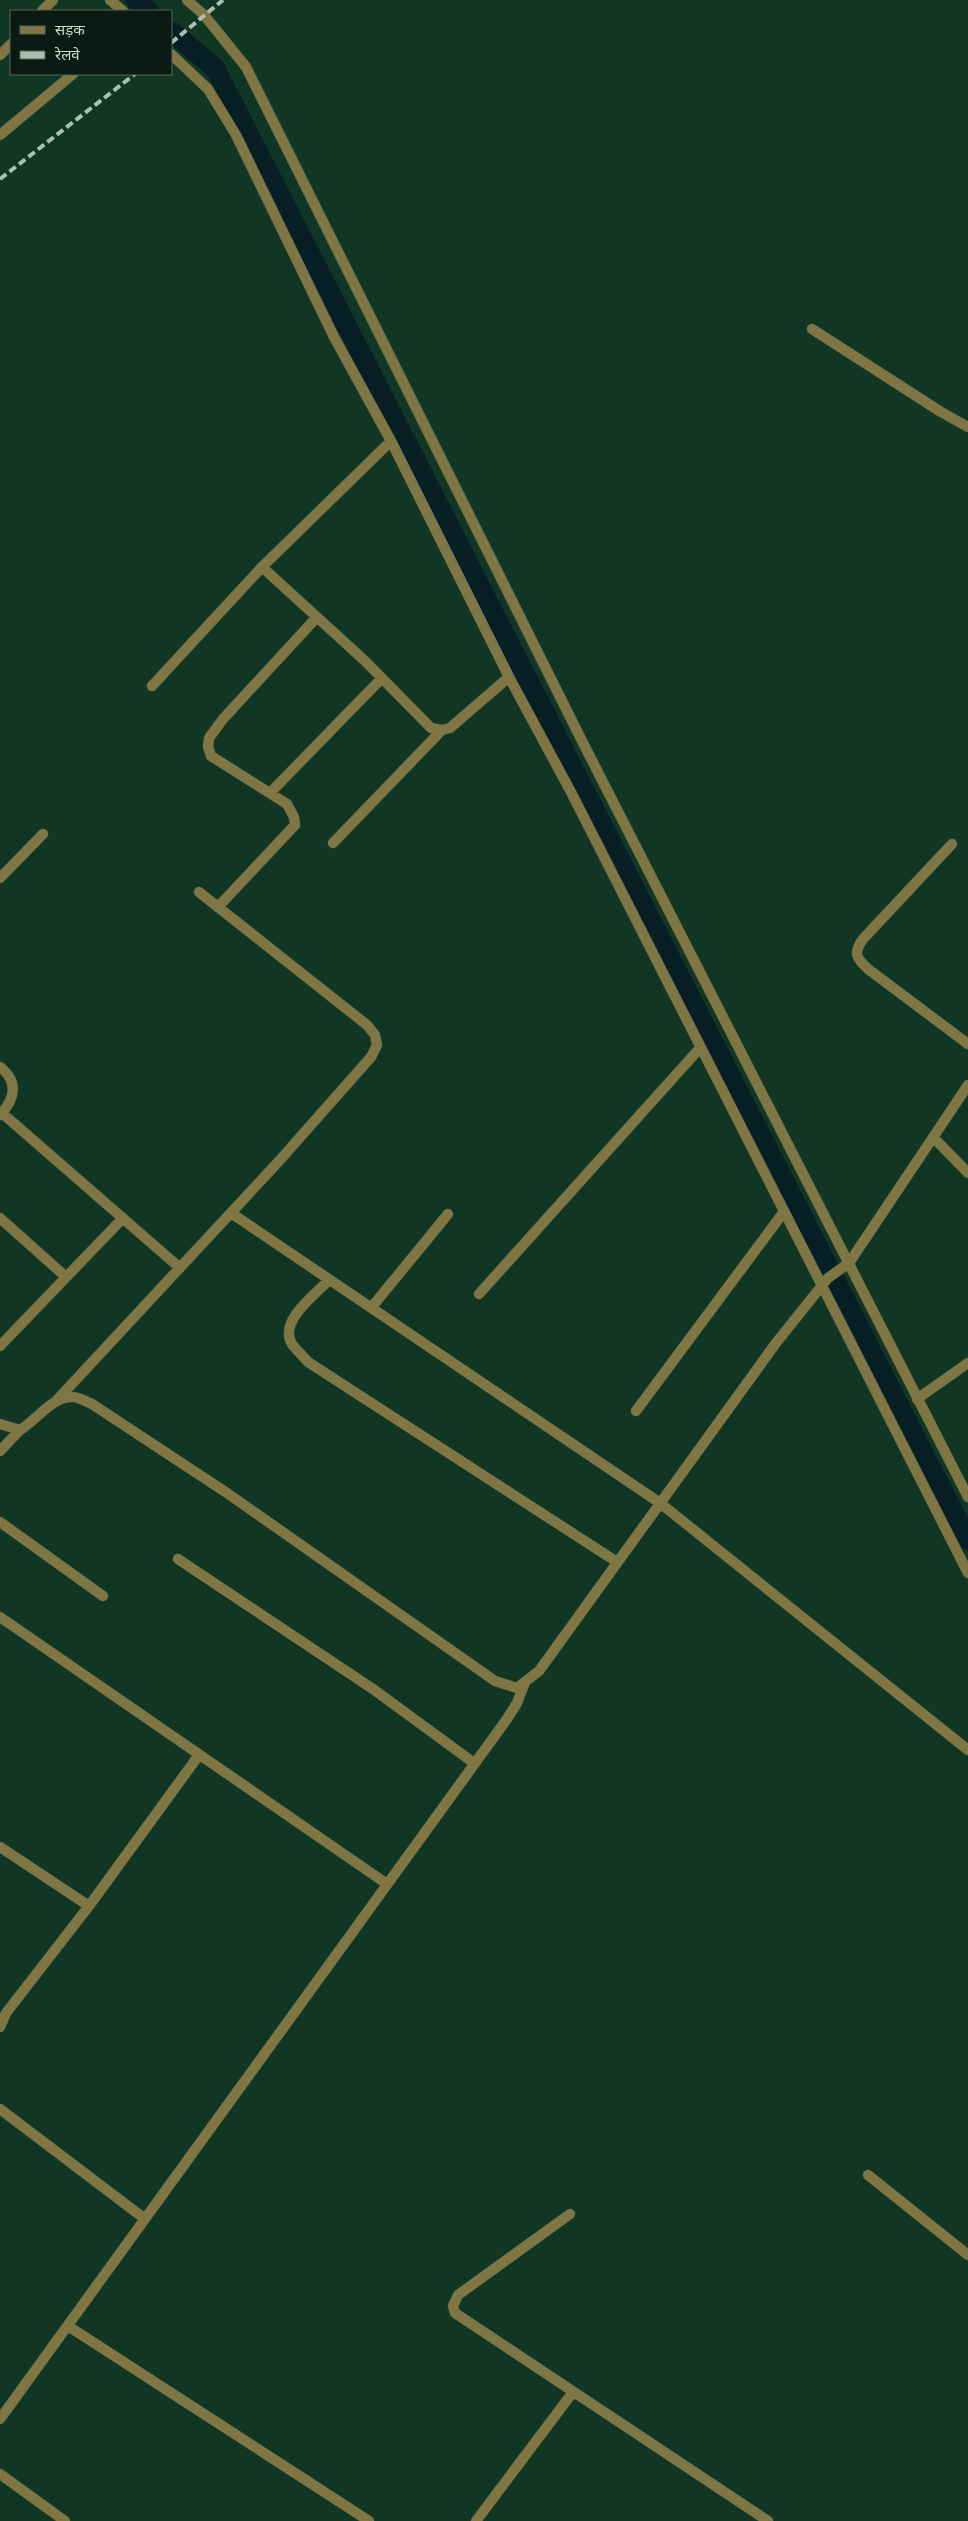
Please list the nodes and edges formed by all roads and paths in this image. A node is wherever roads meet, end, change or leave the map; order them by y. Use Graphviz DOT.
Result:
graph roads {
  1 [pos="53,0"];
  2 [pos="110,0"];
  3 [pos="187,0"];
  4 [pos="43,10"];
  5 [pos="121,10"];
  6 [pos="10,45"];
  7 [pos="0,55"];
  8 [pos="172,55"];
  9 [pos="72,75"];
  10 [pos="0,135"];
  11 [pos="812,329"];
  12 [pos="968,427"];
  13 [pos="391,441"];
  14 [pos="262,567"];
  15 [pos="318,617"];
  16 [pos="509,677"];
  17 [pos="382,678"];
  18 [pos="152,686"];
  19 [pos="442,730"];
  20 [pos="270,794"];
  21 [pos="43,834"];
  22 [pos="333,842"];
  23 [pos="952,844"];
  24 [pos="0,878"];
  25 [pos="199,892"];
  26 [pos="218,907"];
  27 [pos="968,1044"];
  28 [pos="700,1048"];
  29 [pos="0,1067"];
  30 [pos="968,1085"];
  31 [pos="1,1114"];
  32 [pos="934,1138"];
  33 [pos="968,1173"];
  34 [pos="231,1213"];
  35 [pos="783,1213"];
  36 [pos="448,1214"];
  37 [pos="0,1218"];
  38 [pos="123,1218"];
  39 [pos="846,1266"];
  40 [pos="180,1268"];
  41 [pos="66,1277"];
  42 [pos="329,1280"];
  43 [pos="822,1288"];
  44 [pos="479,1294"];
  45 [pos="371,1308"];
  46 [pos="0,1346"];
  47 [pos="968,1363"];
  48 [pos="918,1399"];
  49 [pos="56,1400"];
  50 [pos="636,1411"];
  51 [pos="0,1424"];
  52 [pos="20,1430"];
  53 [pos="0,1451"];
  54 [pos="968,1497"];
  55 [pos="660,1503"];
  56 [pos="0,1522"];
  57 [pos="178,1559"];
  58 [pos="617,1562"];
  59 [pos="968,1573"];
  60 [pos="103,1596"];
  61 [pos="0,1617"];
  62 [pos="524,1685"];
  63 [pos="968,1750"];
  64 [pos="199,1755"];
  65 [pos="474,1763"];
  66 [pos="0,1847"];
  67 [pos="387,1884"];
  68 [pos="89,1906"];
  69 [pos="3,2010"];
  70 [pos="0,2027"];
  71 [pos="0,2109"];
  72 [pos="868,2176"];
  73 [pos="570,2214"];
  74 [pos="145,2219"];
  75 [pos="968,2255"];
  76 [pos="68,2326"];
  77 [pos="573,2392"];
  78 [pos="0,2419"];
  79 [pos="0,2474"];
  80 [pos="761,2519"];
  81 [pos="65,2521"];
  82 [pos="369,2521"];
  83 [pos="476,2521"];
  1 -- 4 [label="street"];
  2 -- 5 [label="street"];
  3 -- 39 [label="street"];
  6 -- 7 [label="street"];
  8 -- 13 [label="street"];
  9 -- 10 [label="street"];
  11 -- 12 [label="street"];
  13 -- 14 [label="street"];
  13 -- 16 [label="street"];
  14 -- 15 [label="street"];
  14 -- 18 [label="street"];
  15 -- 17 [label="street"];
  15 -- 20 [label="street"];
  16 -- 19 [label="street"];
  16 -- 28 [label="street"];
  17 -- 19 [label="street"];
  17 -- 20 [label="street"];
  19 -- 22 [label="street"];
  20 -- 26 [label="street"];
  21 -- 24 [label="street"];
  23 -- 27 [label="street"];
  25 -- 26 [label="street"];
  26 -- 34 [label="street"];
  28 -- 35 [label="street"];
  28 -- 44 [label="street"];
  29 -- 31 [label="street"];
  30 -- 32 [label="street"];
  31 -- 38 [label="street"];
  32 -- 33 [label="street"];
  32 -- 39 [label="street"];
  34 -- 40 [label="street"];
  34 -- 42 [label="street"];
  35 -- 43 [label="street"];
  35 -- 50 [label="street"];
  36 -- 45 [label="street"];
  37 -- 41 [label="street"];
  38 -- 40 [label="street"];
  38 -- 41 [label="street"];
  39 -- 43 [label="street"];
  39 -- 48 [label="street"];
  40 -- 49 [label="street"];
  41 -- 46 [label="street"];
  42 -- 45 [label="street"];
  42 -- 58 [label="street"];
  43 -- 55 [label="street"];
  43 -- 59 [label="street"];
  45 -- 55 [label="street"];
  47 -- 48 [label="street"];
  48 -- 54 [label="street"];
  49 -- 52 [label="street"];
  49 -- 62 [label="street"];
  51 -- 52 [label="street"];
  52 -- 53 [label="street"];
  55 -- 58 [label="street"];
  55 -- 63 [label="street"];
  56 -- 60 [label="street"];
  57 -- 65 [label="street"];
  58 -- 62 [label="street"];
  61 -- 64 [label="street"];
  62 -- 65 [label="street"];
  64 -- 67 [label="street"];
  64 -- 68 [label="street"];
  65 -- 67 [label="street"];
  66 -- 68 [label="street"];
  67 -- 74 [label="street"];
  68 -- 69 [label="street"];
  69 -- 70 [label="street"];
  71 -- 74 [label="street"];
  72 -- 75 [label="street"];
  73 -- 77 [label="street"];
  74 -- 76 [label="street"];
  76 -- 78 [label="street"];
  76 -- 82 [label="street"];
  77 -- 80 [label="street"];
  77 -- 83 [label="street"];
  79 -- 81 [label="street"];
}
